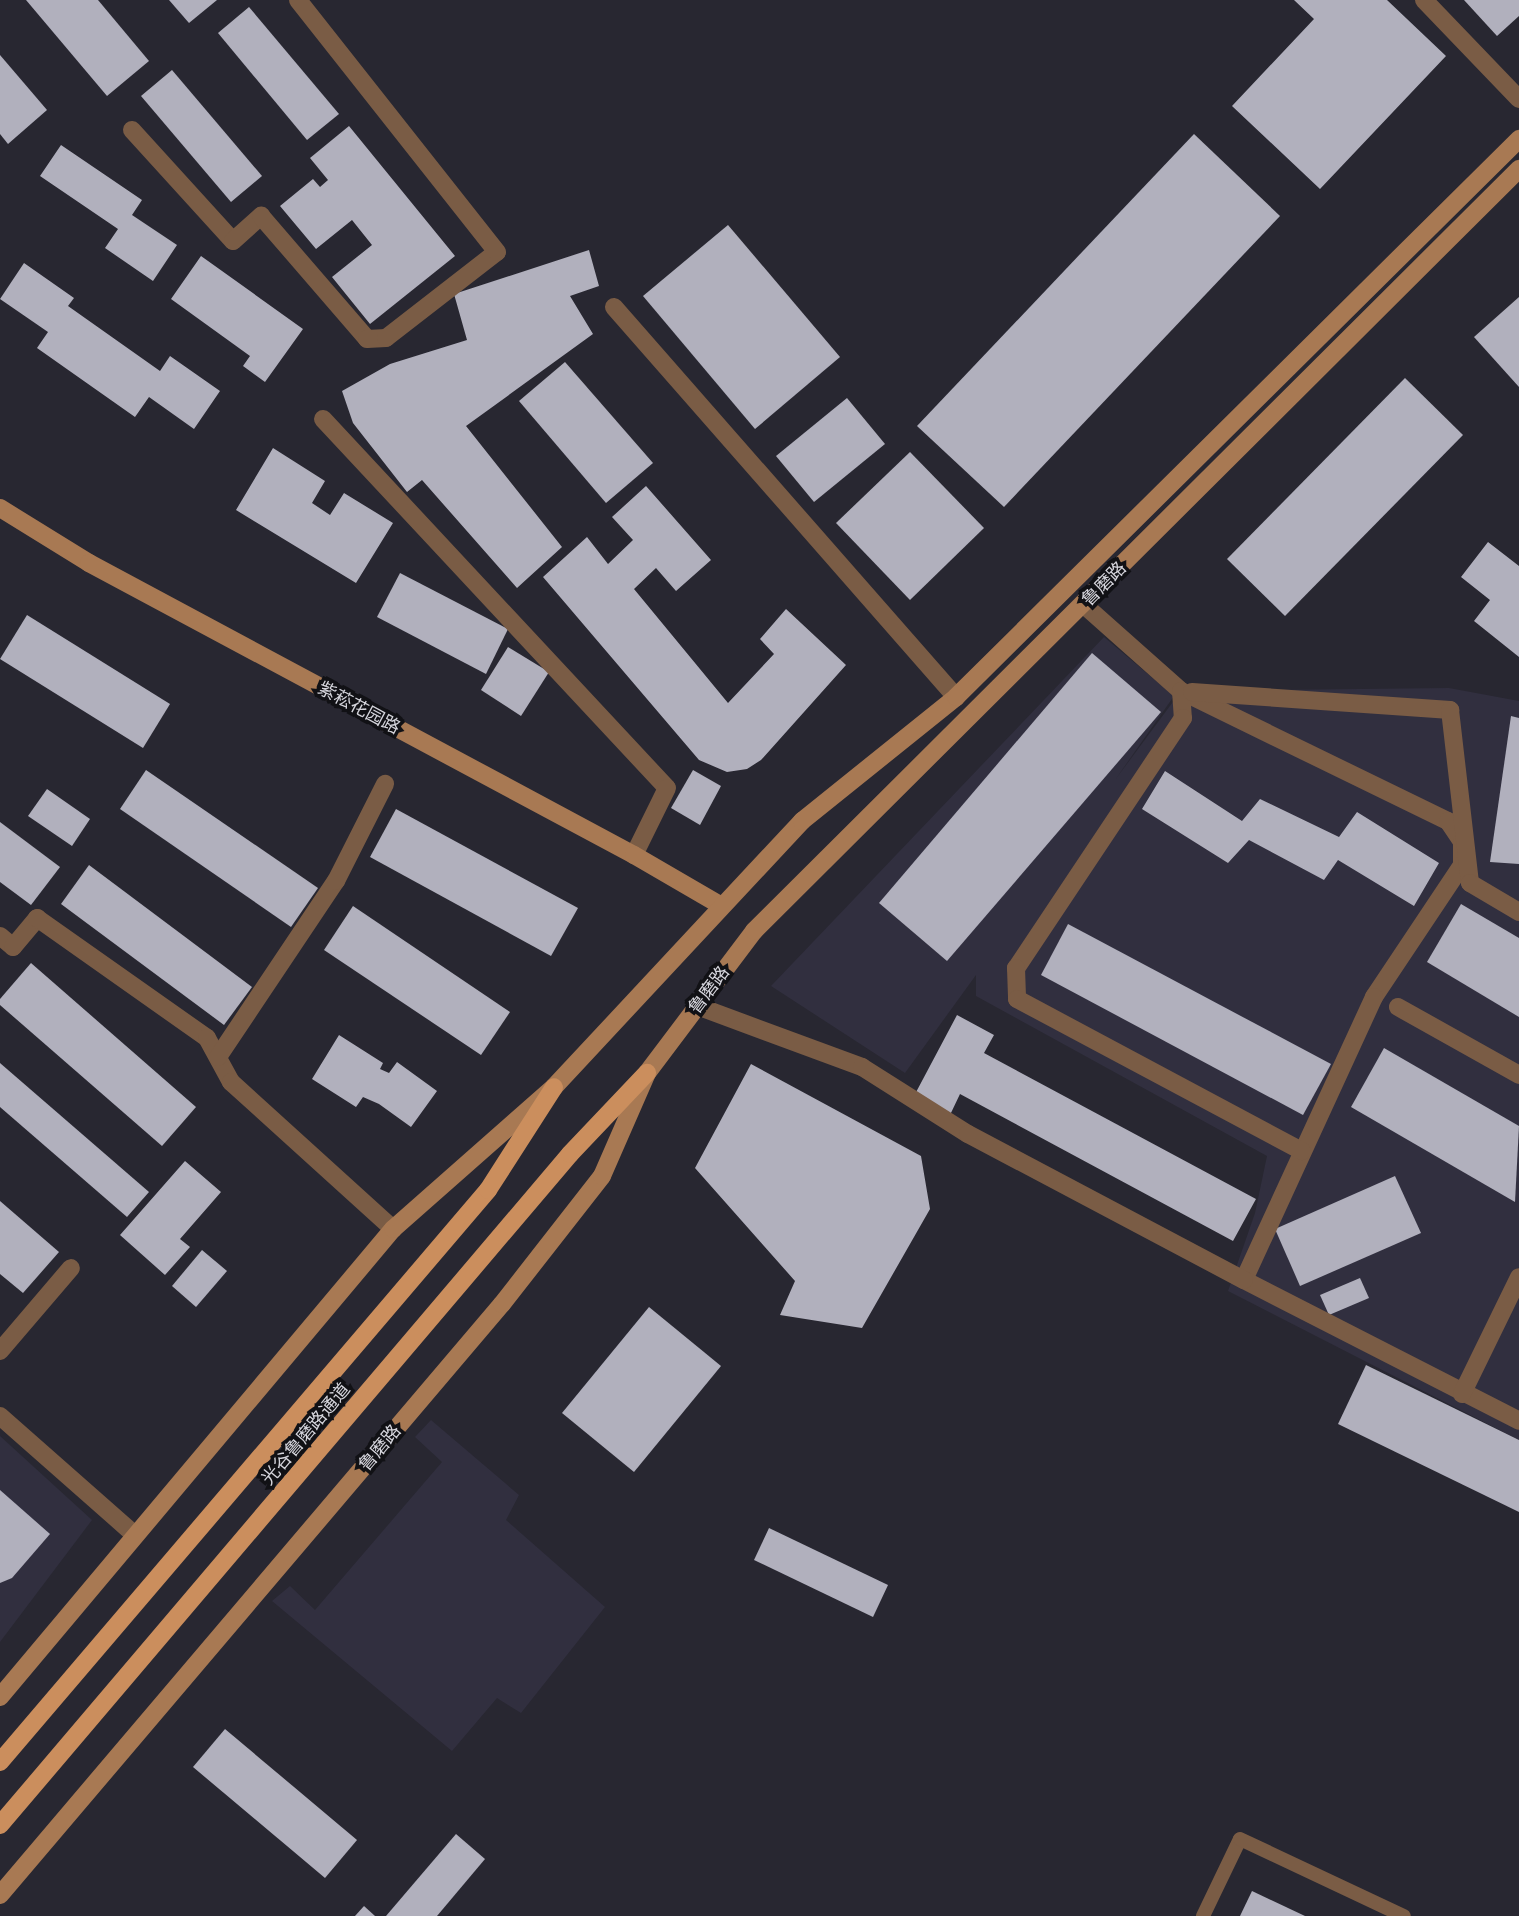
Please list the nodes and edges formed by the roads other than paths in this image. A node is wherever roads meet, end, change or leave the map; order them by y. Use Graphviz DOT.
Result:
graph roads {
  1 [pos="298,0"];
  2 [pos="1424,0"];
  3 [pos="1519,99"];
  4 [pos="132,130"];
  5 [pos="1519,139"];
  6 [pos="1519,169"];
  7 [pos="614,307"];
  8 [pos="323,419"];
  9 [pos="0,508"];
  10 [pos="1083,604"];
  11 [pos="1181,691"];
  12 [pos="956,698"];
  13 [pos="385,784"];
  14 [pos="634,855"];
  15 [pos="720,905"];
  16 [pos="1519,912"];
  17 [pos="0,936"];
  18 [pos="697,1006"];
  19 [pos="1398,1007"];
  20 [pos="218,1057"];
  21 [pos="648,1073"];
  22 [pos="1519,1075"];
  23 [pos="554,1087"];
  24 [pos="1302,1151"];
  25 [pos="393,1229"];
  26 [pos="71,1268"];
  27 [pos="1519,1278"];
  28 [pos="1244,1280"];
  29 [pos="0,1352"];
  30 [pos="1462,1394"];
  31 [pos="0,1416"];
  32 [pos="1519,1421"];
  33 [pos="134,1534"];
  34 [pos="0,1697"];
  35 [pos="0,1762"];
  36 [pos="0,1825"];
  37 [pos="6,1883"];
  38 [pos="0,1895"];
  39 [pos="1203,1916"];
  40 [pos="1404,1916"];
  1 -- 4 [label="street"];
  2 -- 3 [label="street"];
  5 -- 12 [label="main road, 鲁磨路"];
  6 -- 10 [label="main road, 鲁磨路"];
  7 -- 12 [label="street"];
  8 -- 14 [label="street"];
  9 -- 14 [label="main road, 紫菘花园路"];
  10 -- 11 [label="street"];
  10 -- 18 [label="main road, 鲁磨路"];
  11 -- 16 [label="street"];
  11 -- 24 [label="street"];
  11 -- 24 [label="street"];
  12 -- 15 [label="main road, 鲁磨路"];
  13 -- 20 [label="street"];
  14 -- 15 [label="main road, 紫菘花园路"];
  15 -- 23 [label="main road, 鲁磨路"];
  17 -- 20 [label="street"];
  18 -- 21 [label="main road, 鲁磨路"];
  18 -- 28 [label="street"];
  19 -- 22 [label="street"];
  20 -- 25 [label="street"];
  21 -- 36 [label="main road, 光谷鲁磨路通道"];
  21 -- 37 [label="main road, 鲁磨路"];
  23 -- 25 [label="main road, 鲁磨路"];
  23 -- 35 [label="main road, 光谷鲁磨路通道"];
  24 -- 28 [label="street"];
  25 -- 33 [label="main road, 鲁磨路"];
  26 -- 29 [label="street"];
  27 -- 30 [label="street"];
  28 -- 30 [label="street"];
  30 -- 32 [label="street"];
  31 -- 33 [label="street"];
  33 -- 34 [label="main road, 鲁磨路"];
  37 -- 38 [label="main road, 鲁磨路"];
  39 -- 40 [label="lane"];
}
